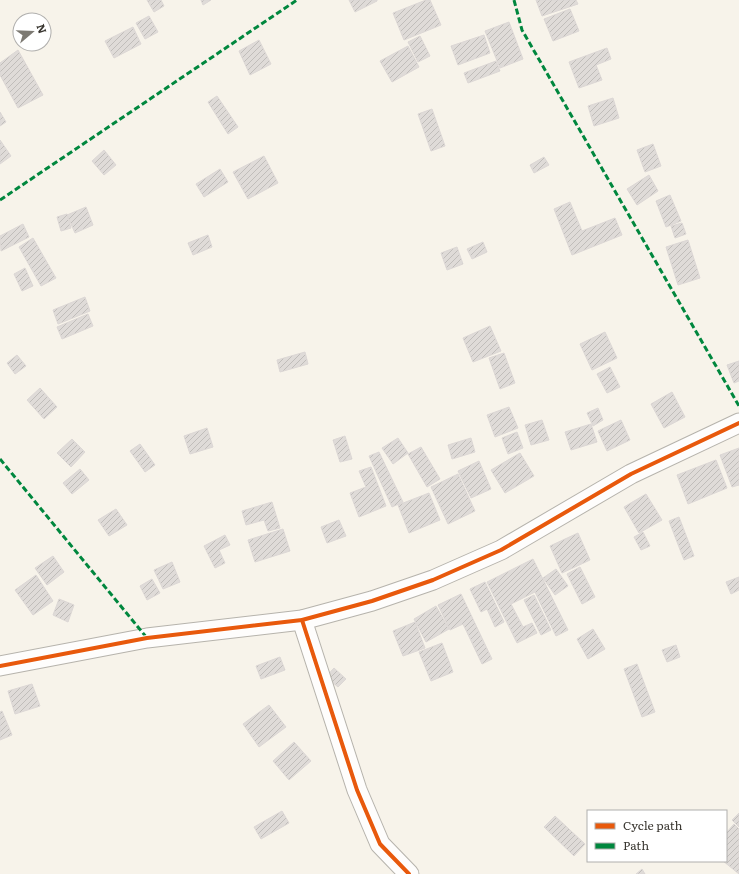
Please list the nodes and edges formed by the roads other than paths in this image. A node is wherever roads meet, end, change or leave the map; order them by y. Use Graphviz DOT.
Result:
graph roads {
  1 [pos="739,423"];
  2 [pos="302,620"];
  3 [pos="0,666"];
  4 [pos="409,874"];
  1 -- 2 [label="street"];
  2 -- 3 [label="street"];
  2 -- 4 [label="street"];
}
